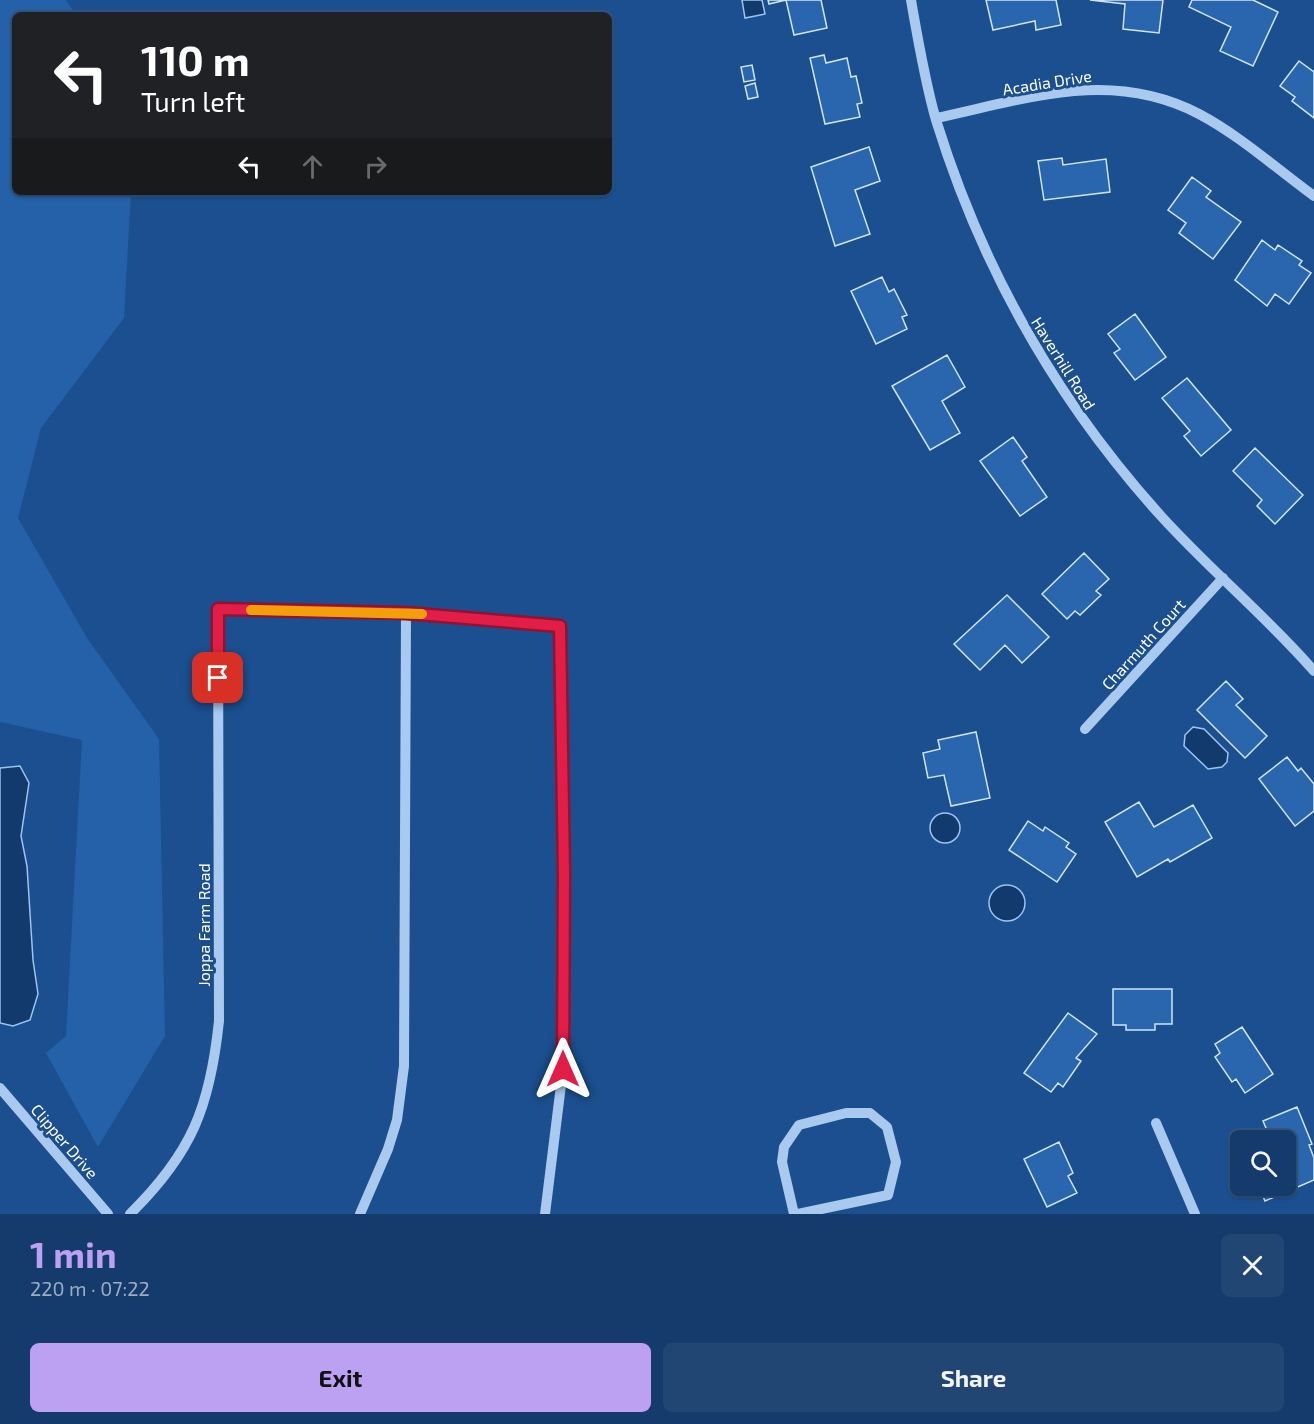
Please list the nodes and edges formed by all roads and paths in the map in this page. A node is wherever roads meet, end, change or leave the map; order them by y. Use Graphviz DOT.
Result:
graph roads {
  1 [pos="911,0"];
  2 [pos="936,118"];
  3 [pos="1314,196"];
  4 [pos="1222,578"];
  5 [pos="406,613"];
  6 [pos="1314,671"];
  7 [pos="1085,729"];
  8 [pos="0,1088"];
  9 [pos="1156,1123"];
  10 [pos="108,1214"];
  11 [pos="130,1214"];
  12 [pos="360,1214"];
  13 [pos="545,1214"];
  14 [pos="796,1214"];
  15 [pos="1196,1214"];
  1 -- 2 [label="street, Haverhill Road"];
  2 -- 3 [label="street, Acadia Drive"];
  2 -- 4 [label="street, Haverhill Road"];
  4 -- 6 [label="street, Haverhill Road"];
  4 -- 7 [label="street, Charmuth Court"];
  5 -- 11 [label="street, Joppa Farm Road"];
  5 -- 12 [label="street"];
  5 -- 13 [label="street"];
  8 -- 10 [label="street, Clipper Drive"];
  9 -- 15 [label="street"];
  14 -- 14 [label="street"];
}
